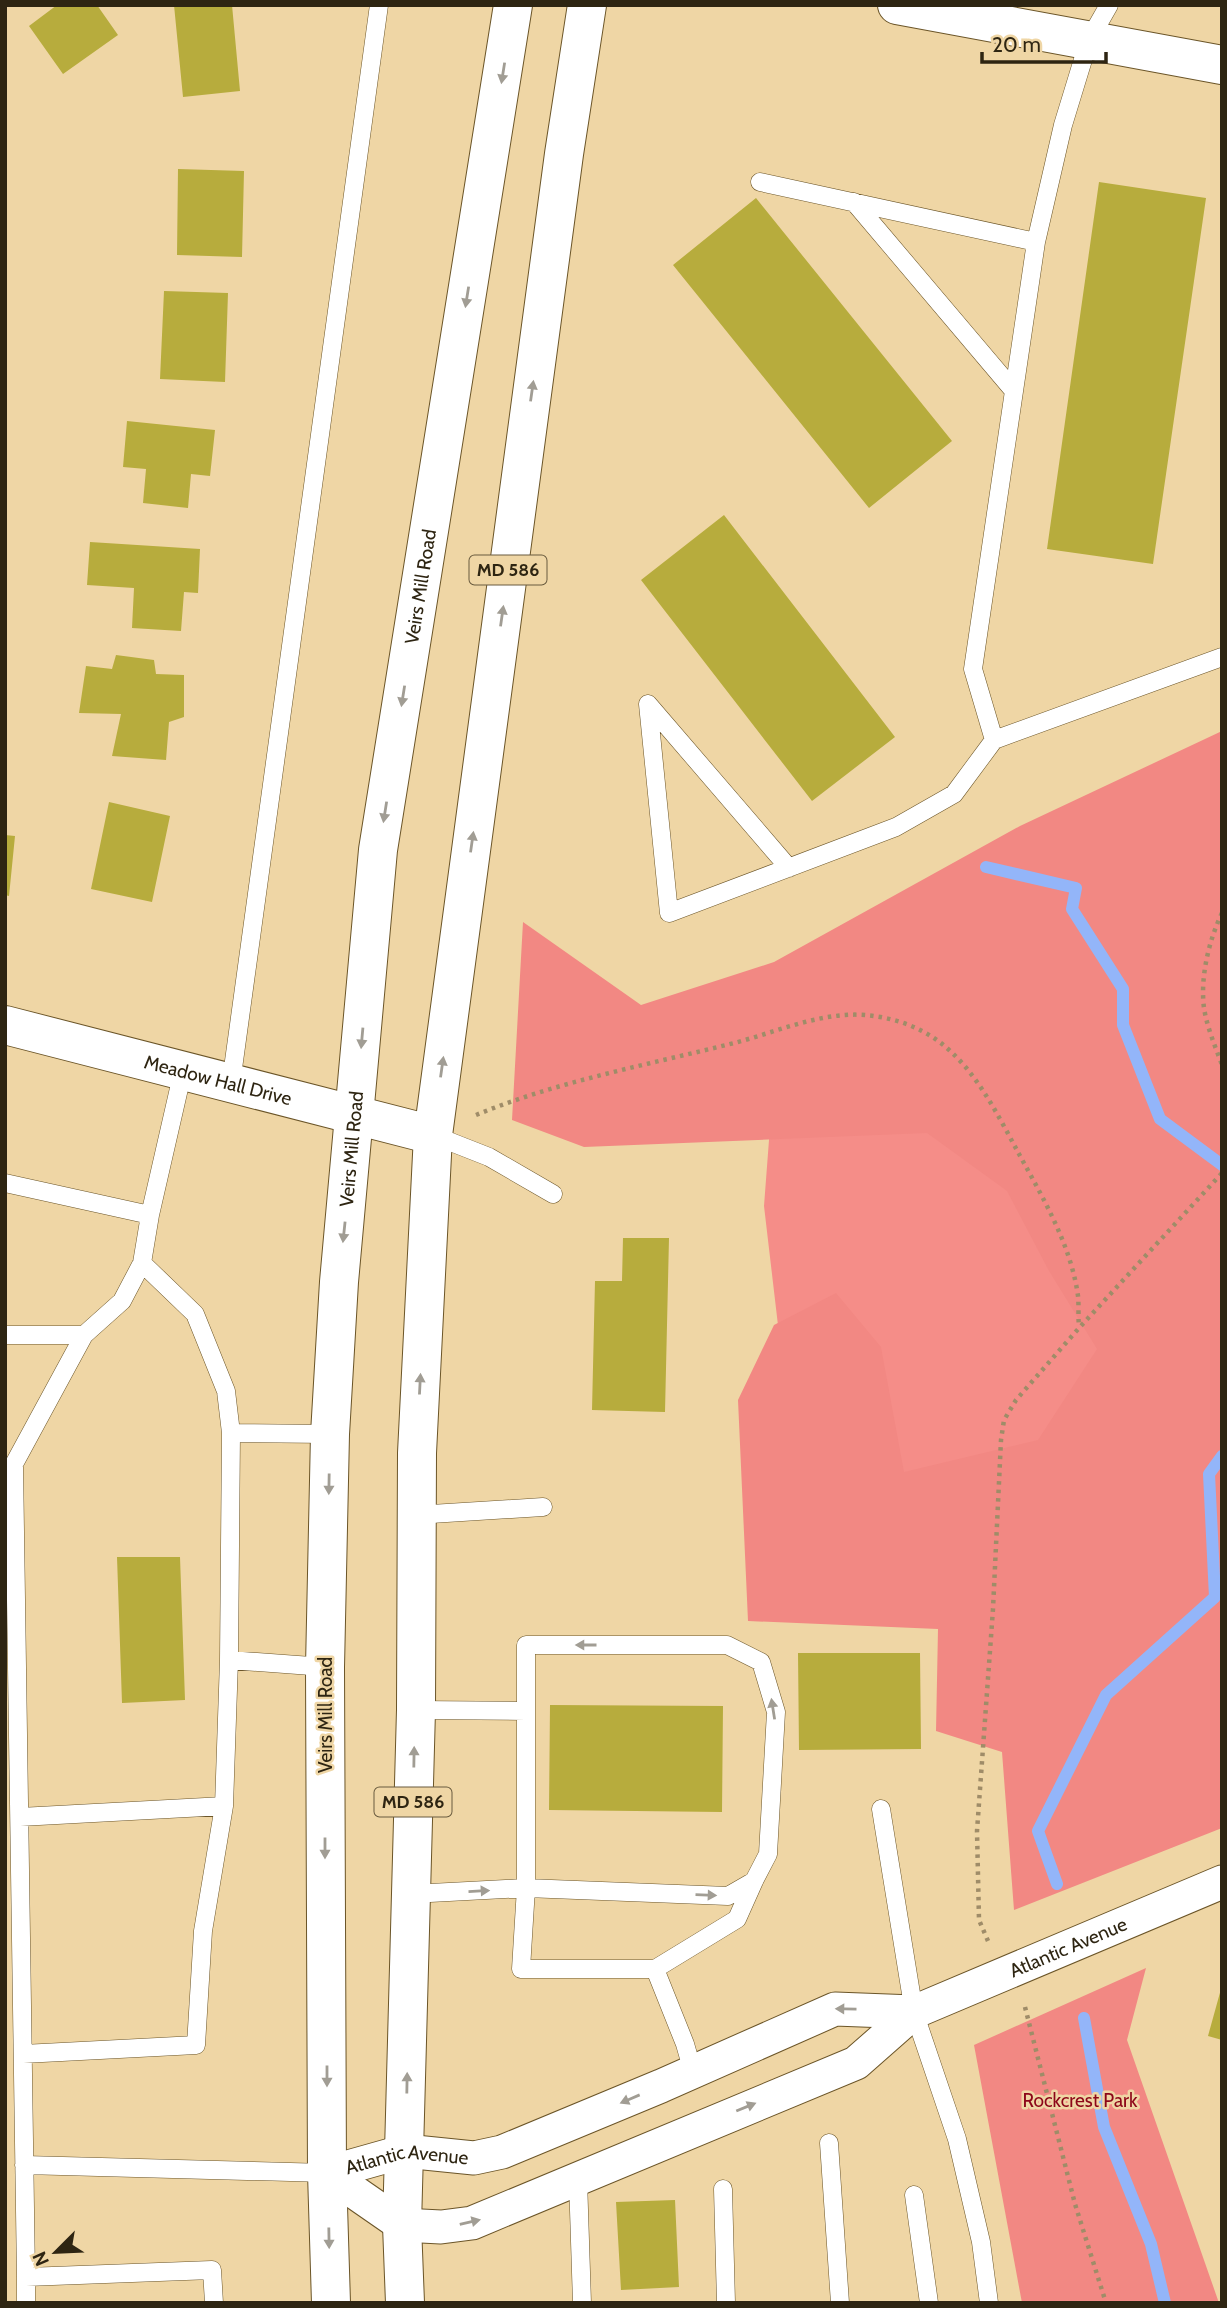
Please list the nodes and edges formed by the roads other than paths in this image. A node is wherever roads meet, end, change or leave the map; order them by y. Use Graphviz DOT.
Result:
graph roads {
  1 [pos="379,5"];
  2 [pos="513,5"];
  3 [pos="587,5"];
  4 [pos="897,5"];
  5 [pos="1109,5"];
  6 [pos="1089,40"];
  7 [pos="1222,65"];
  8 [pos="760,182"];
  9 [pos="854,202"];
  10 [pos="1036,242"];
  11 [pos="1014,391"];
  12 [pos="1222,657"];
  13 [pos="994,740"];
  14 [pos="789,868"];
  15 [pos="5,1025"];
  16 [pos="183,1071"];
  17 [pos="231,1083"];
  18 [pos="356,1115"];
  19 [pos="433,1135"];
  20 [pos="5,1183"];
  21 [pos="553,1194"];
  22 [pos="150,1215"];
  23 [pos="142,1263"];
  24 [pos="5,1335"];
  25 [pos="84,1335"];
  26 [pos="231,1433"];
  27 [pos="330,1434"];
  28 [pos="9,1464"];
  29 [pos="542,1507"];
  30 [pos="415,1515"];
  31 [pos="229,1660"];
  32 [pos="325,1667"];
  33 [pos="416,1710"];
  34 [pos="526,1711"];
  35 [pos="224,1806"];
  36 [pos="881,1809"];
  37 [pos="20,1817"];
  38 [pos="754,1881"];
  39 [pos="1222,1882"];
  40 [pos="526,1888"];
  41 [pos="411,1895"];
  42 [pos="655,1969"];
  43 [pos="914,2011"];
  44 [pos="23,2054"];
  45 [pos="693,2072"];
  46 [pos="683,2133"];
  47 [pos="829,2143"];
  48 [pos="405,2151"];
  49 [pos="24,2165"];
  50 [pos="327,2173"];
  51 [pos="578,2179"];
  52 [pos="723,2189"];
  53 [pos="914,2195"];
  54 [pos="402,2225"];
  55 [pos="26,2277"];
  56 [pos="26,2303"];
  57 [pos="214,2303"];
  58 [pos="331,2303"];
  59 [pos="405,2303"];
  60 [pos="582,2303"];
  61 [pos="726,2303"];
  62 [pos="840,2303"];
  63 [pos="929,2303"];
  64 [pos="989,2303"];
  1 -- 17 [label="lane"];
  2 -- 18 [label="main road, Veirs Mill Road, one-way"];
  19 -- 3 [label="main road, MD 586, one-way"];
  4 -- 6 [label="main road"];
  5 -- 6 [label="lane"];
  6 -- 7 [label="main road"];
  6 -- 10 [label="lane"];
  8 -- 9 [label="lane"];
  9 -- 10 [label="lane"];
  9 -- 11 [label="lane"];
  10 -- 11 [label="lane"];
  11 -- 13 [label="lane"];
  12 -- 13 [label="lane"];
  13 -- 14 [label="lane"];
  14 -- 14 [label="lane"];
  15 -- 16 [label="main road, Meadow Hall Drive"];
  16 -- 17 [label="main road, Meadow Hall Drive"];
  16 -- 22 [label="lane"];
  17 -- 18 [label="main road, Meadow Hall Drive"];
  18 -- 19 [label="main road, Meadow Hall Drive"];
  18 -- 27 [label="main road, Veirs Mill Road, one-way"];
  19 -- 21 [label="lane"];
  30 -- 19 [label="main road, MD 586, one-way"];
  20 -- 22 [label="lane"];
  22 -- 23 [label="lane"];
  23 -- 25 [label="lane"];
  23 -- 26 [label="lane"];
  24 -- 25 [label="lane"];
  25 -- 28 [label="lane"];
  26 -- 27 [label="lane"];
  26 -- 31 [label="lane"];
  27 -- 32 [label="main road, Veirs Mill Road, one-way"];
  28 -- 37 [label="lane"];
  29 -- 30 [label="lane"];
  30 -- 33 [label="main road, MD 586"];
  31 -- 32 [label="lane"];
  31 -- 35 [label="lane"];
  32 -- 50 [label="main road, Veirs Mill Road, one-way"];
  33 -- 34 [label="lane"];
  41 -- 33 [label="main road, MD 586, one-way"];
  38 -- 34 [label="lane, one-way"];
  34 -- 40 [label="lane"];
  35 -- 37 [label="lane"];
  35 -- 44 [label="lane"];
  36 -- 43 [label="lane"];
  37 -- 44 [label="lane"];
  40 -- 38 [label="lane, one-way"];
  38 -- 42 [label="lane"];
  39 -- 43 [label="street, Atlantic Avenue"];
  41 -- 40 [label="lane, one-way"];
  40 -- 42 [label="lane"];
  48 -- 41 [label="main road, MD 586, one-way"];
  42 -- 45 [label="lane"];
  43 -- 45 [label="street, Atlantic Avenue, one-way"];
  46 -- 43 [label="street, Atlantic Avenue, one-way"];
  43 -- 64 [label="lane"];
  44 -- 49 [label="lane"];
  45 -- 46 [label="street"];
  45 -- 48 [label="street, Atlantic Avenue, one-way"];
  46 -- 51 [label="street, Atlantic Avenue"];
  47 -- 62 [label="lane"];
  48 -- 50 [label="street, Atlantic Avenue"];
  48 -- 54 [label="main road, MD 586"];
  49 -- 50 [label="lane"];
  49 -- 55 [label="lane"];
  50 -- 54 [label="street, Atlantic Avenue"];
  50 -- 58 [label="main road, Veirs Mill Road, one-way"];
  54 -- 51 [label="street, Atlantic Avenue, one-way"];
  51 -- 60 [label="lane"];
  52 -- 61 [label="lane"];
  53 -- 63 [label="lane"];
  54 -- 59 [label="main road, MD 586"];
  55 -- 56 [label="lane"];
  55 -- 57 [label="lane"];
}
